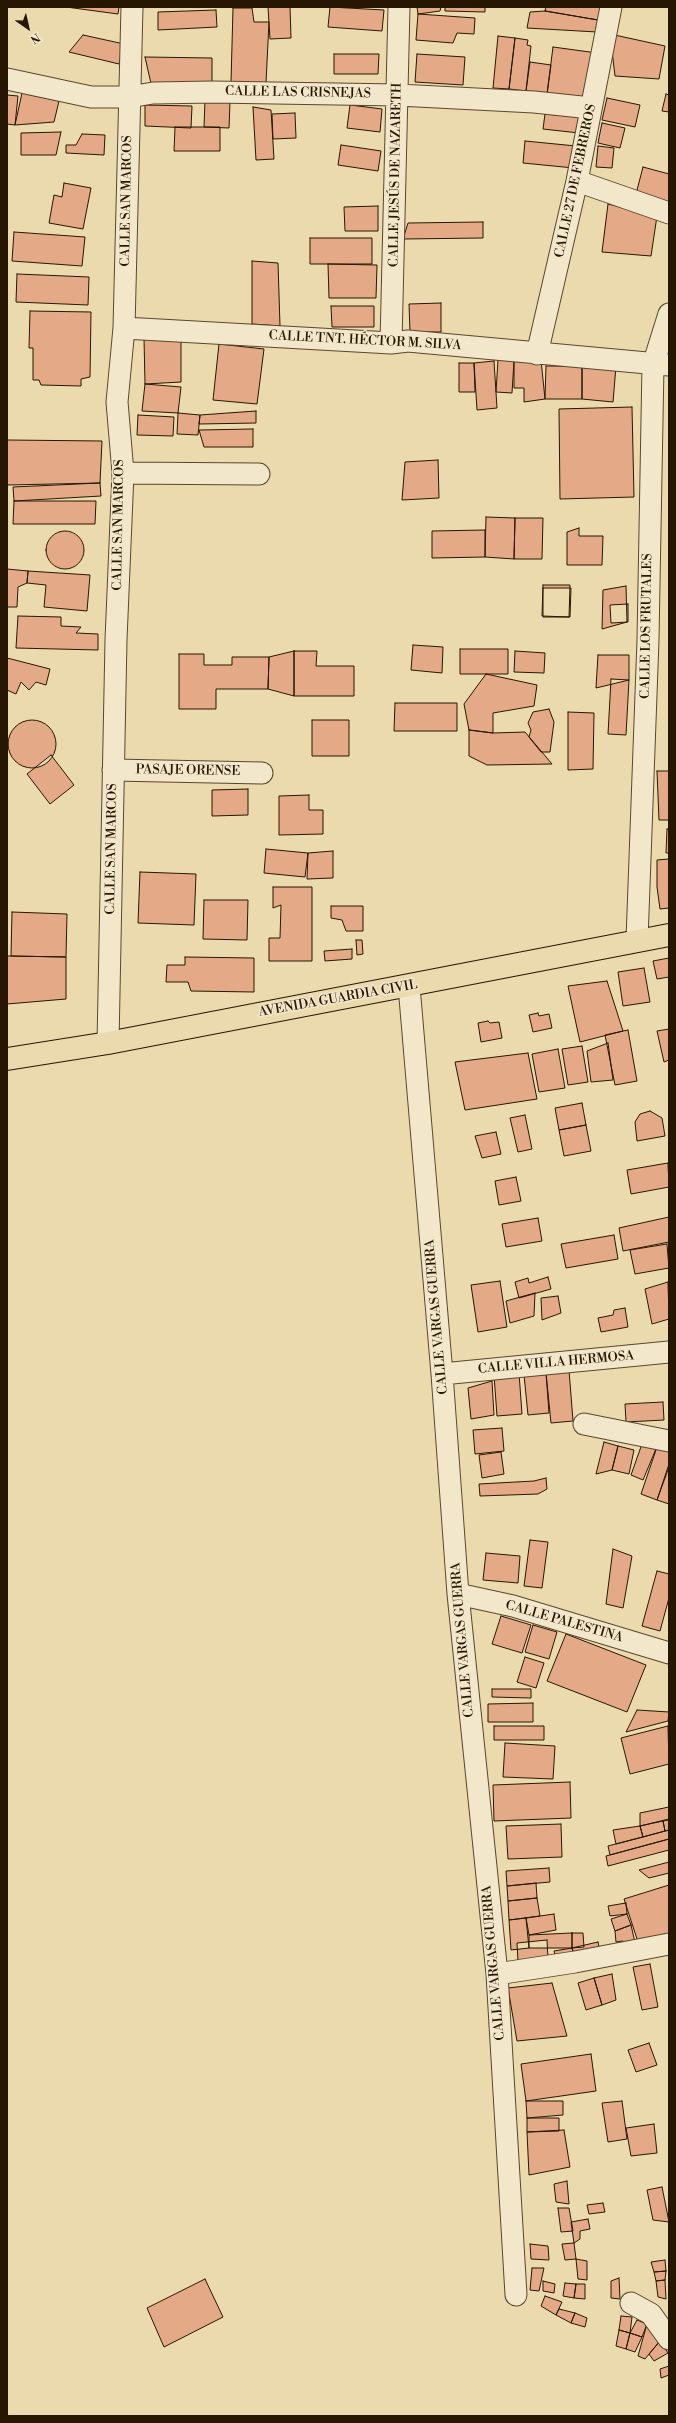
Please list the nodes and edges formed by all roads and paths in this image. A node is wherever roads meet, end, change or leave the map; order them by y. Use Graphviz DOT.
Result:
graph roads {
  1 [pos="132,7"];
  2 [pos="399,7"];
  3 [pos="611,7"];
  4 [pos="7,79"];
  5 [pos="398,95"];
  6 [pos="129,97"];
  7 [pos="591,108"];
  8 [pos="578,181"];
  9 [pos="669,213"];
  10 [pos="669,314"];
  11 [pos="124,328"];
  12 [pos="391,343"];
  13 [pos="537,354"];
  14 [pos="661,365"];
  15 [pos="123,473"];
  16 [pos="259,474"];
  17 [pos="113,770"];
  18 [pos="262,773"];
  19 [pos="669,935"];
  20 [pos="637,940"];
  21 [pos="409,986"];
  22 [pos="108,1043"];
  23 [pos="7,1059"];
  24 [pos="669,1352"];
  25 [pos="442,1374"];
  26 [pos="584,1424"];
  27 [pos="669,1441"];
  28 [pos="458,1594"];
  29 [pos="669,1653"];
  30 [pos="669,1944"];
  31 [pos="497,1974"];
  32 [pos="516,2295"];
  33 [pos="631,2303"];
  34 [pos="669,2339"];
  1 -- 6 [label="street, CALLE SAN MARCOS"];
  2 -- 5 [label="street, CALLE JESÚS DE NAZARETH"];
  3 -- 7 [label="street, CALLE 27 DE FEBREROS"];
  4 -- 6 [label="street, CALLE LAS CRISNEJAS"];
  5 -- 6 [label="street, CALLE LAS CRISNEJAS"];
  5 -- 7 [label="street, CALLE LAS CRISNEJAS"];
  5 -- 12 [label="street, CALLE JESÚS DE NAZARETH"];
  6 -- 11 [label="street, CALLE SAN MARCOS"];
  7 -- 8 [label="street, CALLE 27 DE FEBREROS"];
  8 -- 9 [label="street"];
  8 -- 13 [label="street, CALLE 27 DE FEBREROS"];
  10 -- 14 [label="street, CALLE LOS FRUTALES"];
  11 -- 12 [label="street, CALLE TNT. HÉCTOR M. SILVA"];
  11 -- 15 [label="street, CALLE SAN MARCOS"];
  12 -- 13 [label="street, CALLE TNT. HÉCTOR M. SILVA"];
  13 -- 14 [label="street, CALLE TNT. HÉCTOR M. SILVA"];
  14 -- 20 [label="street, CALLE LOS FRUTALES"];
  15 -- 16 [label="street"];
  15 -- 17 [label="street, CALLE SAN MARCOS"];
  17 -- 18 [label="street, PASAJE ORENSE"];
  17 -- 22 [label="street, CALLE SAN MARCOS"];
  19 -- 20 [label="main road, AVENIDA GUARDIA CIVIL"];
  20 -- 21 [label="main road, AVENIDA GUARDIA CIVIL"];
  21 -- 22 [label="main road, AVENIDA GUARDIA CIVIL"];
  21 -- 25 [label="street, CALLE VARGAS GUERRA"];
  22 -- 23 [label="main road, AVENIDA GUARDIA CIVIL"];
  24 -- 25 [label="street, CALLE VILLA HERMOSA"];
  25 -- 28 [label="street, CALLE VARGAS GUERRA"];
  26 -- 27 [label="street"];
  28 -- 29 [label="street, CALLE PALESTINA"];
  28 -- 31 [label="street, CALLE VARGAS GUERRA"];
  30 -- 31 [label="street"];
  31 -- 32 [label="street, CALLE VARGAS GUERRA"];
  33 -- 34 [label="street"];
}
